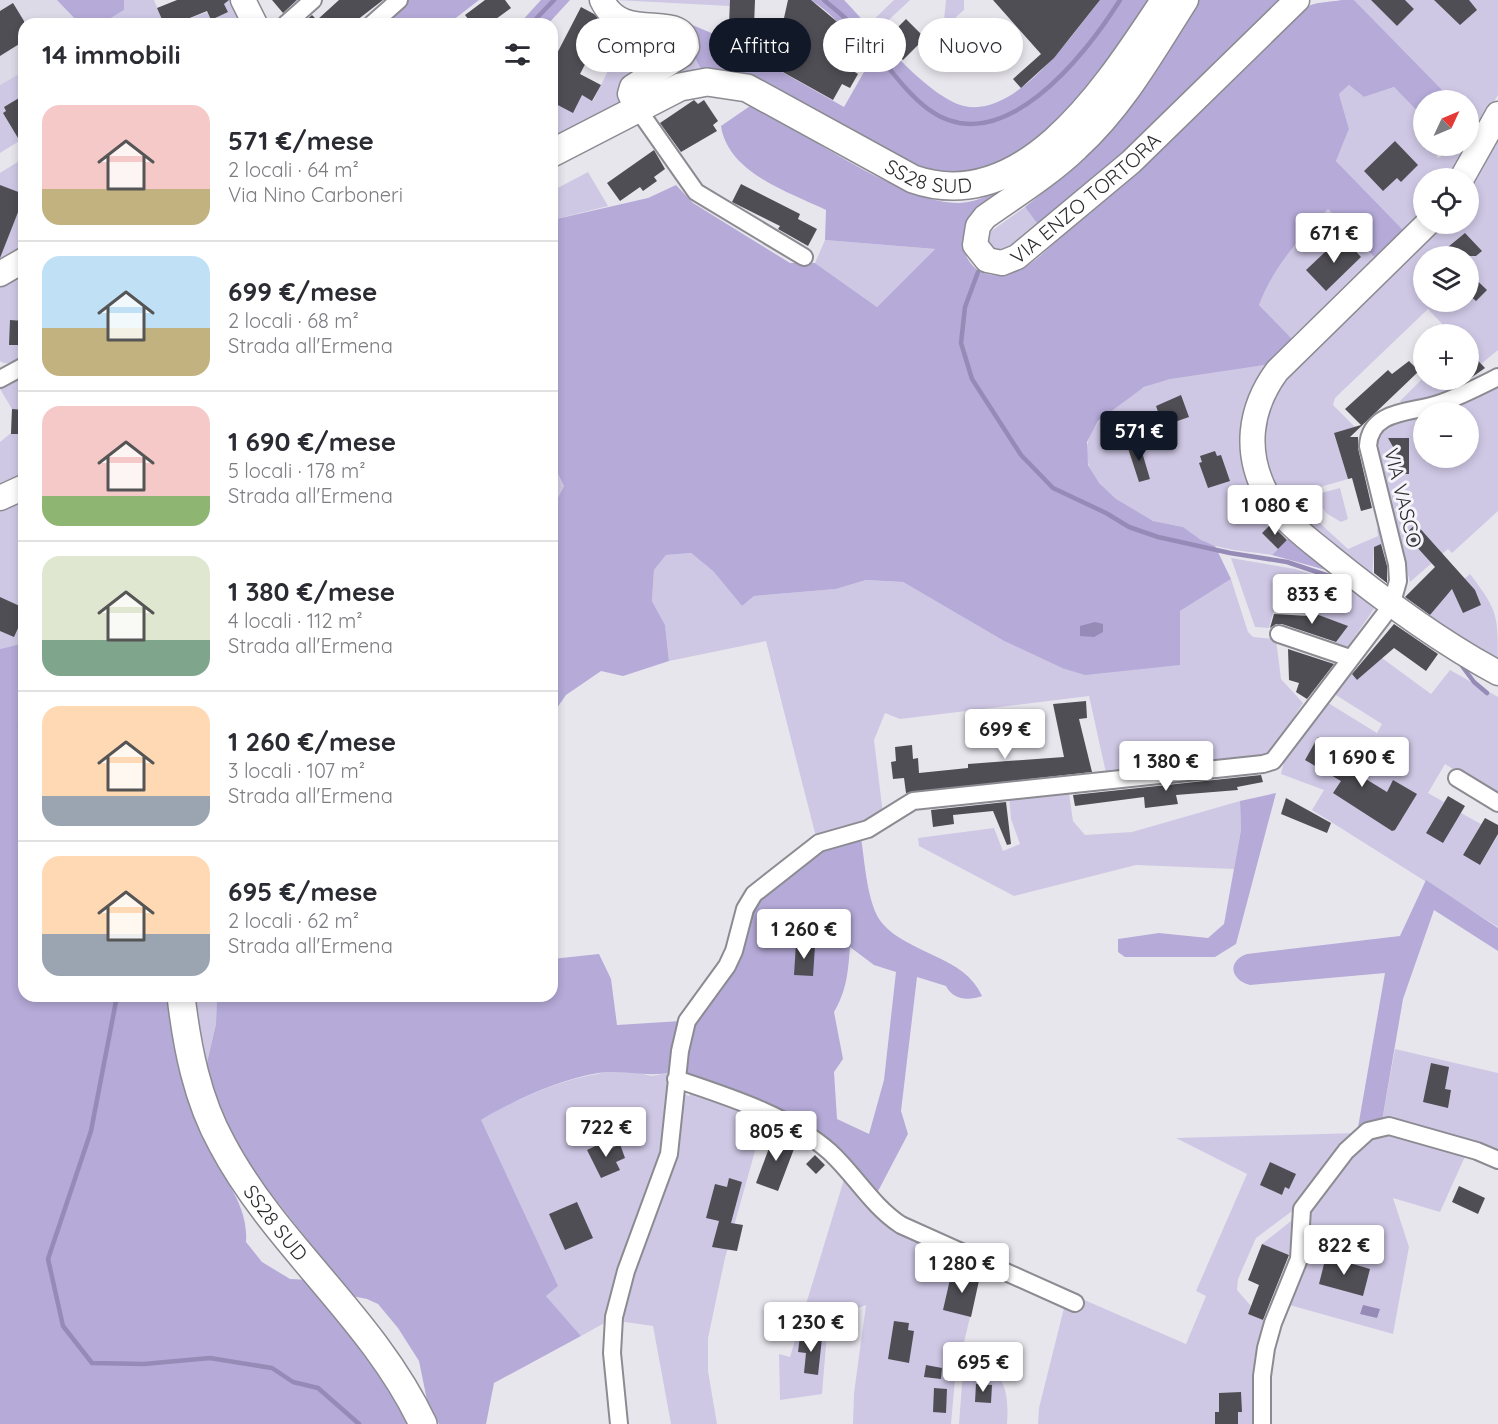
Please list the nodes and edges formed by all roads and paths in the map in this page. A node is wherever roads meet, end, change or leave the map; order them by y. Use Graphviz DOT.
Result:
graph roads {
  1 [pos="243,0"];
  2 [pos="314,0"];
  3 [pos="399,0"];
  4 [pos="602,0"];
  5 [pos="1165,0"];
  6 [pos="1186,0"];
  7 [pos="1297,0"];
  8 [pos="252,18"];
  9 [pos="293,18"];
  10 [pos="379,18"];
  11 [pos="637,108"];
  12 [pos="1498,114"];
  13 [pos="558,150"];
  14 [pos="1468,168"];
  15 [pos="1417,234"];
  16 [pos="804,257"];
  17 [pos="18,264"];
  18 [pos="0,274"];
  19 [pos="18,369"];
  20 [pos="1498,377"];
  21 [pos="0,379"];
  22 [pos="18,490"];
  23 [pos="0,498"];
  24 [pos="1391,606"];
  25 [pos="1279,634"];
  26 [pos="1350,658"];
  27 [pos="1498,673"];
  28 [pos="1457,778"];
  29 [pos="1498,803"];
  30 [pos="182,1002"];
  31 [pos="676,1079"];
  32 [pos="1498,1160"];
  33 [pos="1075,1303"];
  34 [pos="423,1424"];
  35 [pos="619,1424"];
  36 [pos="1262,1424"];
  1 -- 8 [label="main road"];
  2 -- 9 [label="street"];
  3 -- 10 [label="street"];
  4 -- 11 [label="main road"];
  5 -- 11 [label="main road, SS28 SUD"];
  6 -- 7 [label="main road, VIA ENZO TORTORA"];
  11 -- 13 [label="main road, SS28 SUD"];
  11 -- 16 [label="street"];
  12 -- 14 [label="main road"];
  15 -- 24 [label="main road"];
  17 -- 18 [label="main road"];
  19 -- 21 [label="street"];
  20 -- 24 [label="street, VIA VASCO"];
  22 -- 23 [label="main road"];
  24 -- 26 [label="street"];
  24 -- 27 [label="main road"];
  25 -- 26 [label="street"];
  26 -- 31 [label="street"];
  28 -- 29 [label="street"];
  30 -- 34 [label="main road, SS28 SUD"];
  31 -- 33 [label="street"];
  31 -- 35 [label="street"];
  32 -- 36 [label="street"];
}
